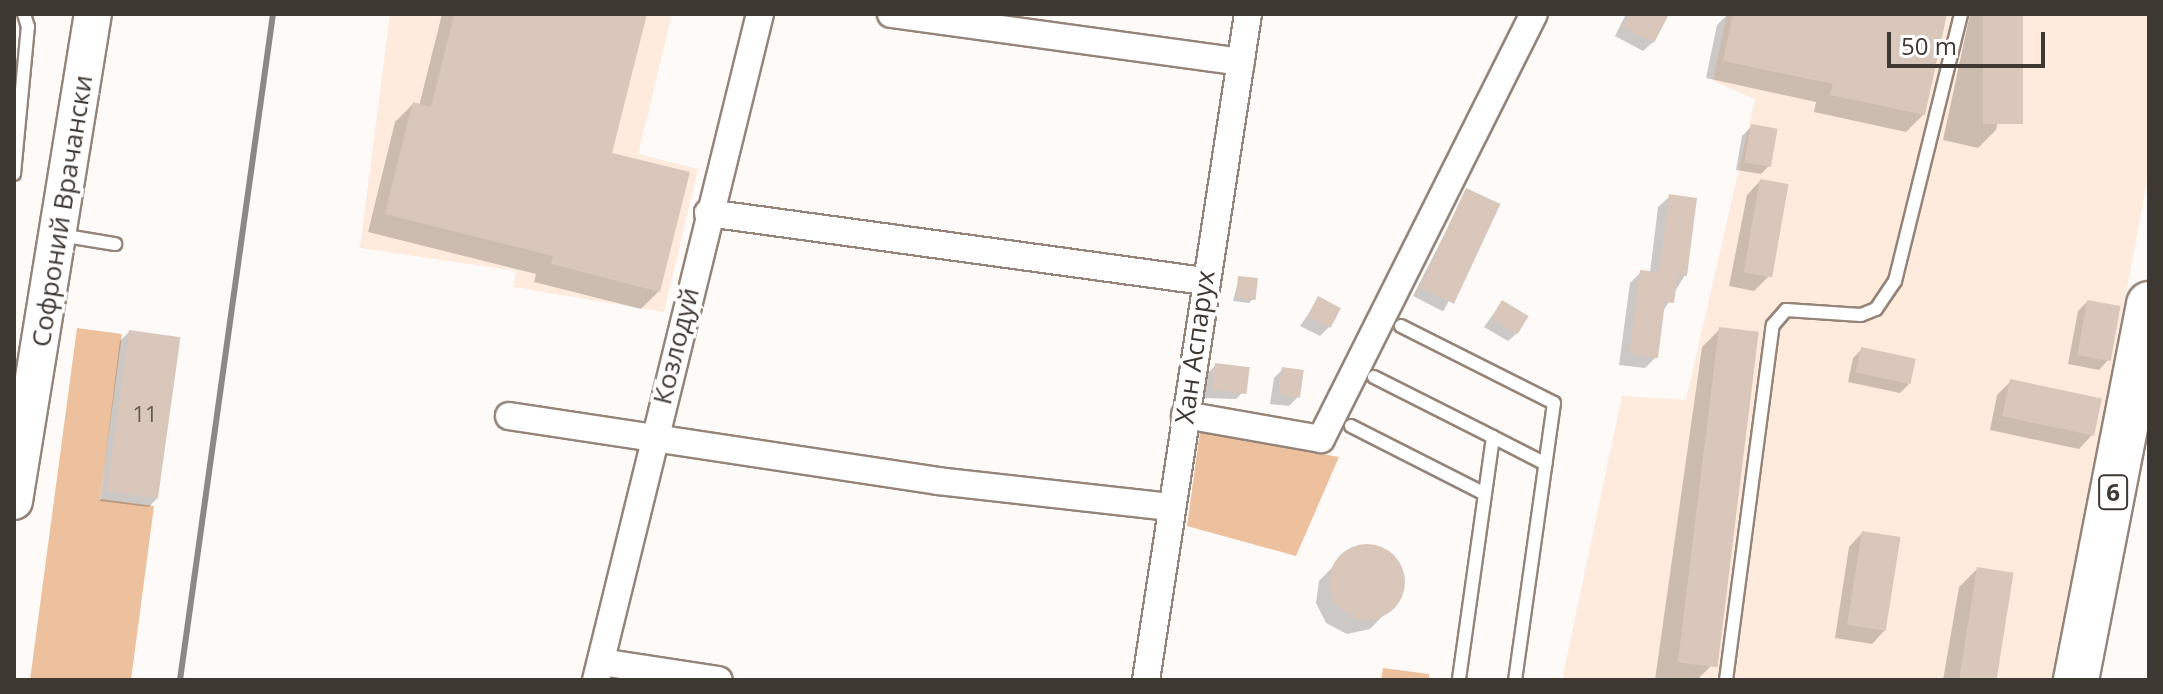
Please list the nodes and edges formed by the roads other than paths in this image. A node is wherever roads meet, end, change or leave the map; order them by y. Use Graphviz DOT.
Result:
graph roads {
  1 [pos="24,14"];
  2 [pos="93,14"];
  3 [pos="760,14"];
  4 [pos="891,14"];
  5 [pos="1248,14"];
  6 [pos="1534,14"];
  7 [pos="1961,14"];
  8 [pos="1241,62"];
  9 [pos="14,174"];
  10 [pos="708,213"];
  11 [pos="60,235"];
  12 [pos="115,244"];
  13 [pos="1204,281"];
  14 [pos="2149,304"];
  15 [pos="1401,326"];
  16 [pos="1374,377"];
  17 [pos="23,387"];
  18 [pos="1185,415"];
  19 [pos="509,416"];
  20 [pos="1351,426"];
  21 [pos="1493,437"];
  22 [pos="653,441"];
  23 [pos="1546,464"];
  24 [pos="2149,466"];
  25 [pos="1485,494"];
  26 [pos="14,501"];
  27 [pos="1171,507"];
  28 [pos="599,671"];
  29 [pos="719,680"];
  30 [pos="1146,680"];
  31 [pos="1459,680"];
  32 [pos="1515,680"];
  33 [pos="1726,680"];
  34 [pos="2076,680"];
  35 [pos="2108,680"];
  1 -- 9 [label="lane"];
  2 -- 11 [label="street, Софроний Врачански"];
  3 -- 10 [label="street, Козлодуй"];
  4 -- 8 [label="street"];
  5 -- 8 [label="street, Хан Аспарух"];
  6 -- 18 [label="street"];
  7 -- 33 [label="lane"];
  8 -- 13 [label="street, Хан Аспарух"];
  10 -- 13 [label="street"];
  10 -- 22 [label="street, Козлодуй"];
  11 -- 12 [label="lane"];
  11 -- 17 [label="street, Софроний Врачански"];
  13 -- 18 [label="street, Хан Аспарух"];
  14 -- 34 [label="highway, 6"];
  15 -- 23 [label="lane"];
  16 -- 21 [label="lane"];
  17 -- 26 [label="street, Софроний Врачански"];
  18 -- 27 [label="street, Хан Аспарух"];
  19 -- 22 [label="street"];
  20 -- 25 [label="lane"];
  21 -- 23 [label="lane"];
  21 -- 25 [label="lane"];
  22 -- 27 [label="street"];
  22 -- 28 [label="street, Козлодуй"];
  23 -- 32 [label="lane"];
  24 -- 35 [label="highway, 6"];
  25 -- 31 [label="lane"];
  27 -- 30 [label="street, Хан Аспарух"];
  28 -- 29 [label="street"];
}
